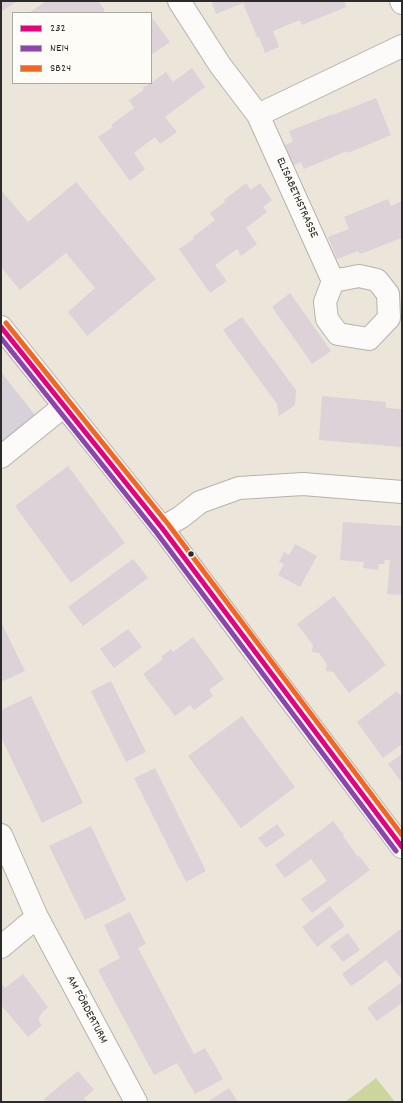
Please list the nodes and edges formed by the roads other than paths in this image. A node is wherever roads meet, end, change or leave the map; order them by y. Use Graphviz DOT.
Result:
graph roads {
  1 [pos="178,1"];
  2 [pos="402,46"];
  3 [pos="258,115"];
  4 [pos="333,281"];
  5 [pos="1,328"];
  6 [pos="64,406"];
  7 [pos="1,457"];
  8 [pos="402,492"];
  9 [pos="162,528"];
  10 [pos="1,835"];
  11 [pos="402,847"];
  12 [pos="37,917"];
  13 [pos="1,947"];
  14 [pos="136,1102"];
  1 -- 3 [label="street, ELISABETHSTRASSE"];
  2 -- 3 [label="street"];
  3 -- 4 [label="street, ELISABETHSTRASSE"];
  5 -- 6 [label="street"];
  6 -- 7 [label="street"];
  6 -- 9 [label="street"];
  8 -- 9 [label="street"];
  9 -- 11 [label="street"];
  10 -- 12 [label="street, AM FÖRDERTURM"];
  12 -- 13 [label="street"];
  12 -- 14 [label="street, AM FÖRDERTURM"];
}
